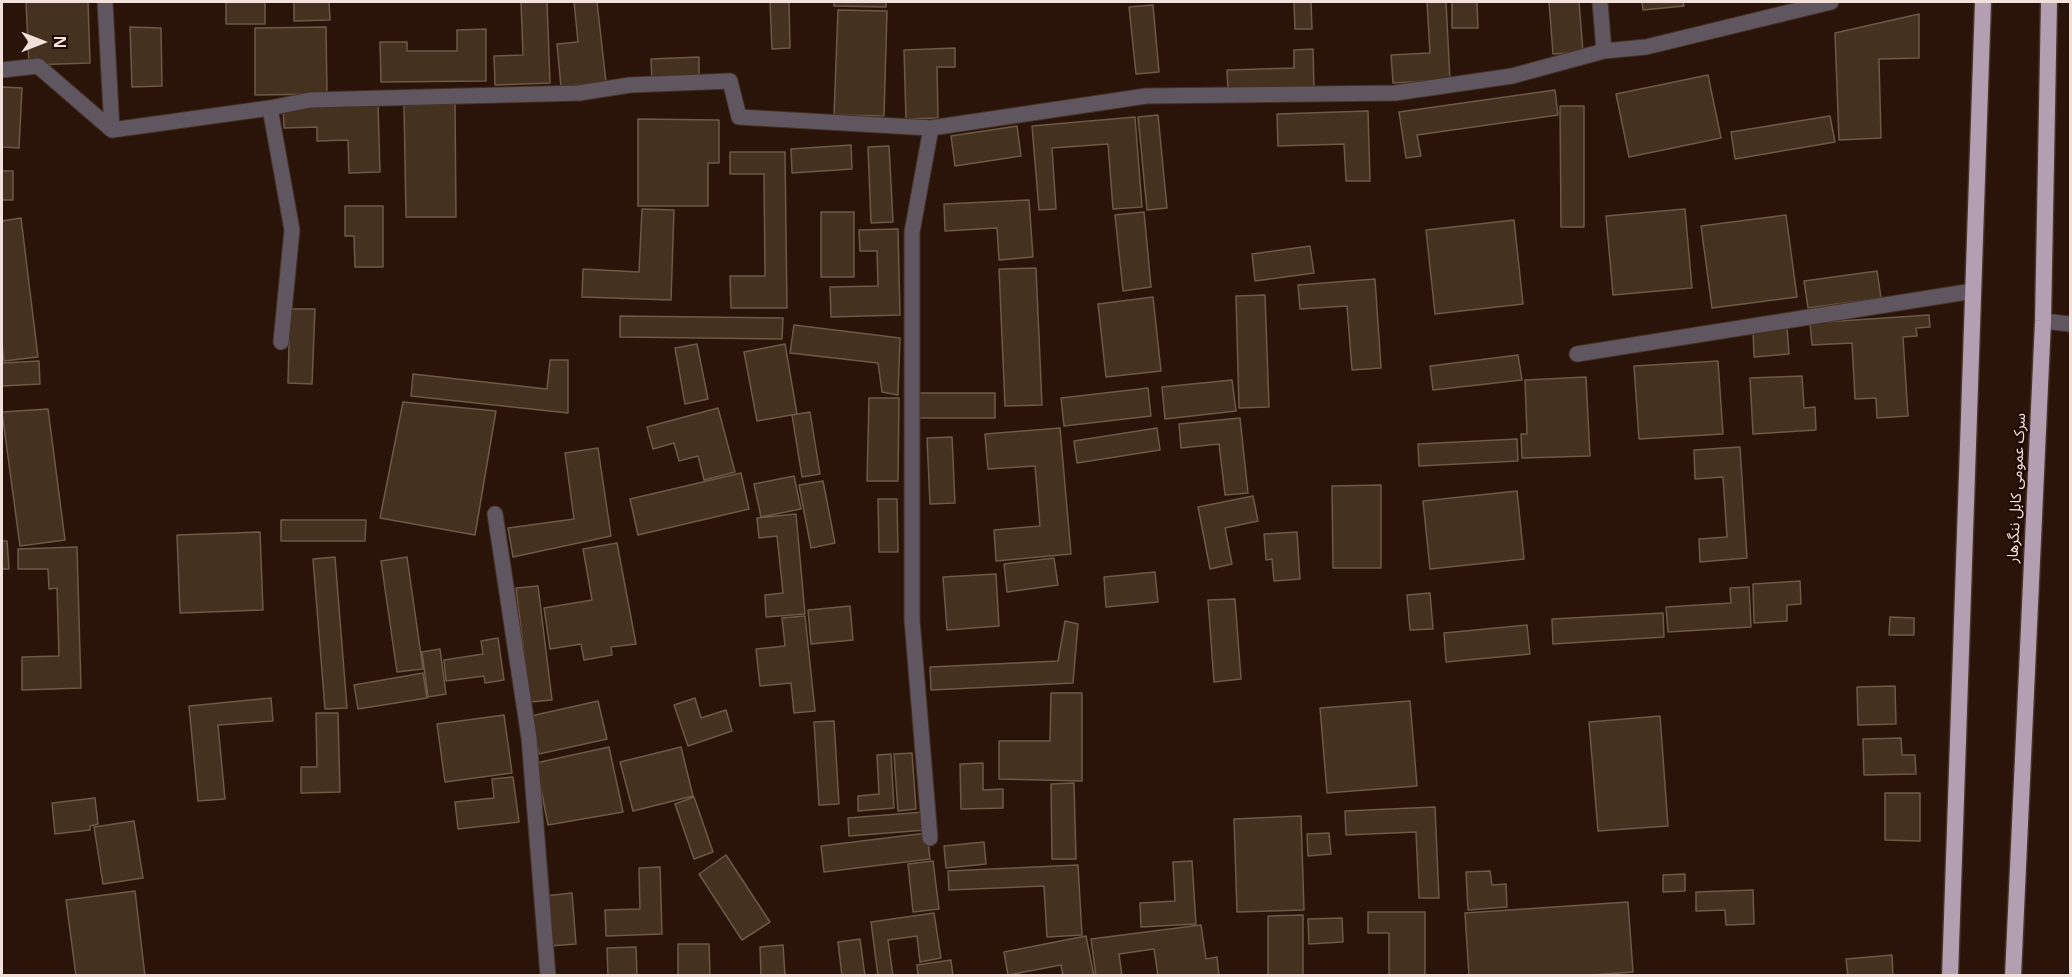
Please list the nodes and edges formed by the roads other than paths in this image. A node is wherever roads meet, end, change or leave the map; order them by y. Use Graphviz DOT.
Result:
graph roads {
  1 [pos="105,2"];
  2 [pos="1600,2"];
  3 [pos="1831,2"];
  4 [pos="1983,2"];
  5 [pos="2049,2"];
  6 [pos="1604,51"];
  7 [pos="2,70"];
  8 [pos="270,108"];
  9 [pos="931,128"];
  10 [pos="112,130"];
  11 [pos="1972,291"];
  12 [pos="2043,321"];
  13 [pos="2070,324"];
  14 [pos="280,342"];
  15 [pos="1576,354"];
  16 [pos="495,514"];
  17 [pos="930,838"];
  18 [pos="548,975"];
  19 [pos="1950,975"];
  20 [pos="2013,975"];
  1 -- 10 [label="street"];
  2 -- 6 [label="street"];
  3 -- 6 [label="street"];
  4 -- 11 [label="highway"];
  5 -- 12 [label="highway, سرک عمومی کابل ننگرهار"];
  6 -- 9 [label="street"];
  7 -- 10 [label="street"];
  8 -- 9 [label="street"];
  8 -- 10 [label="street"];
  8 -- 14 [label="street"];
  9 -- 17 [label="street"];
  11 -- 15 [label="street"];
  11 -- 19 [label="highway"];
  12 -- 13 [label="street"];
  12 -- 20 [label="highway, سرک عمومی کابل ننگرهار"];
  16 -- 18 [label="street"];
}
